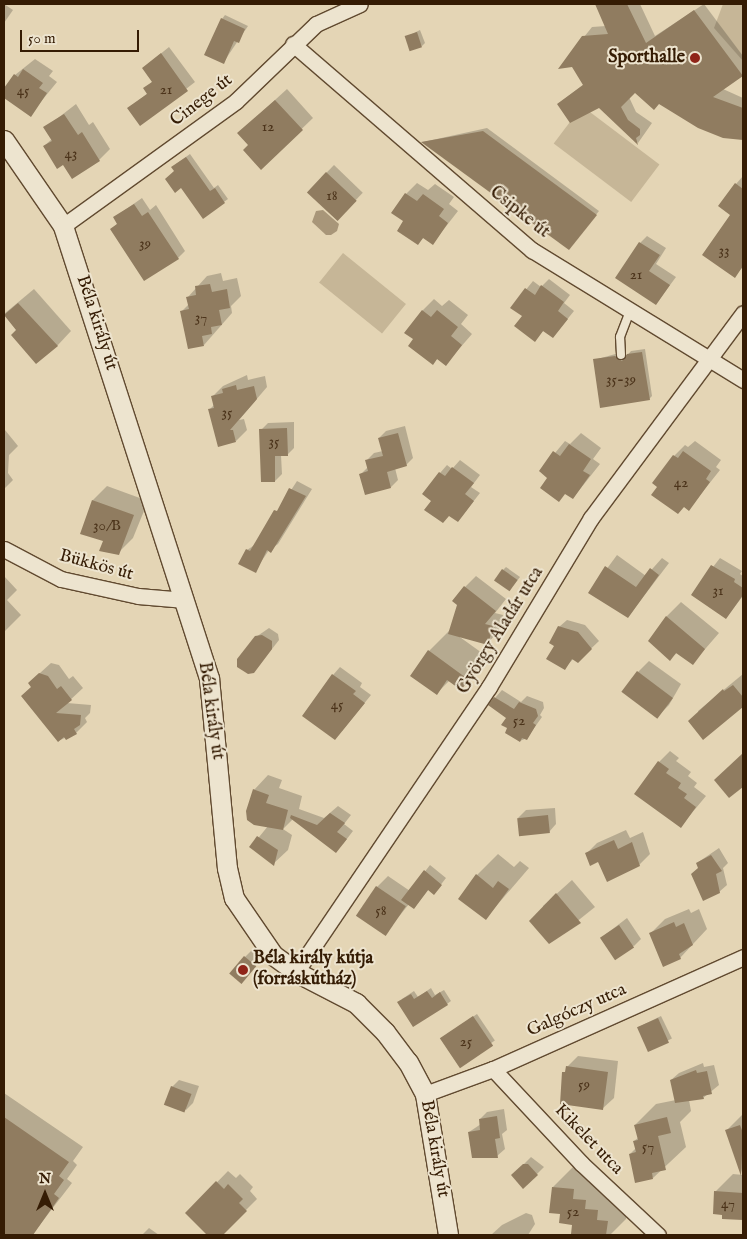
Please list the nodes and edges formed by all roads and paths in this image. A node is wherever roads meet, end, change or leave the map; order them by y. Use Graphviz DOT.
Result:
graph roads {
  1 [pos="360,4"];
  2 [pos="293,44"];
  3 [pos="4,140"];
  4 [pos="63,226"];
  5 [pos="630,311"];
  6 [pos="743,313"];
  7 [pos="621,355"];
  8 [pos="709,360"];
  9 [pos="743,380"];
  10 [pos="4,549"];
  11 [pos="185,600"];
  12 [pos="743,957"];
  13 [pos="296,972"];
  14 [pos="493,1069"];
  15 [pos="425,1094"];
  16 [pos="448,1235"];
  17 [pos="658,1235"];
  1 -- 2 [label="street, Cinege út"];
  2 -- 4 [label="street, Cinege út"];
  2 -- 5 [label="street, Csipke út"];
  3 -- 4 [label="street, Béla király út"];
  4 -- 11 [label="street, Béla király út"];
  5 -- 7 [label="lane"];
  5 -- 8 [label="street, Csipke út"];
  6 -- 8 [label="street, György Aladár utca"];
  8 -- 9 [label="street, Csipke út"];
  8 -- 13 [label="street, György Aladár utca"];
  10 -- 11 [label="street, Bükkös út"];
  11 -- 13 [label="street, Béla király út"];
  12 -- 14 [label="street, Galgóczy utca"];
  13 -- 15 [label="street, Béla király út"];
  14 -- 15 [label="street, Galgóczy utca"];
  14 -- 17 [label="street, Kikelet utca"];
  15 -- 16 [label="street, Béla király út"];
}
